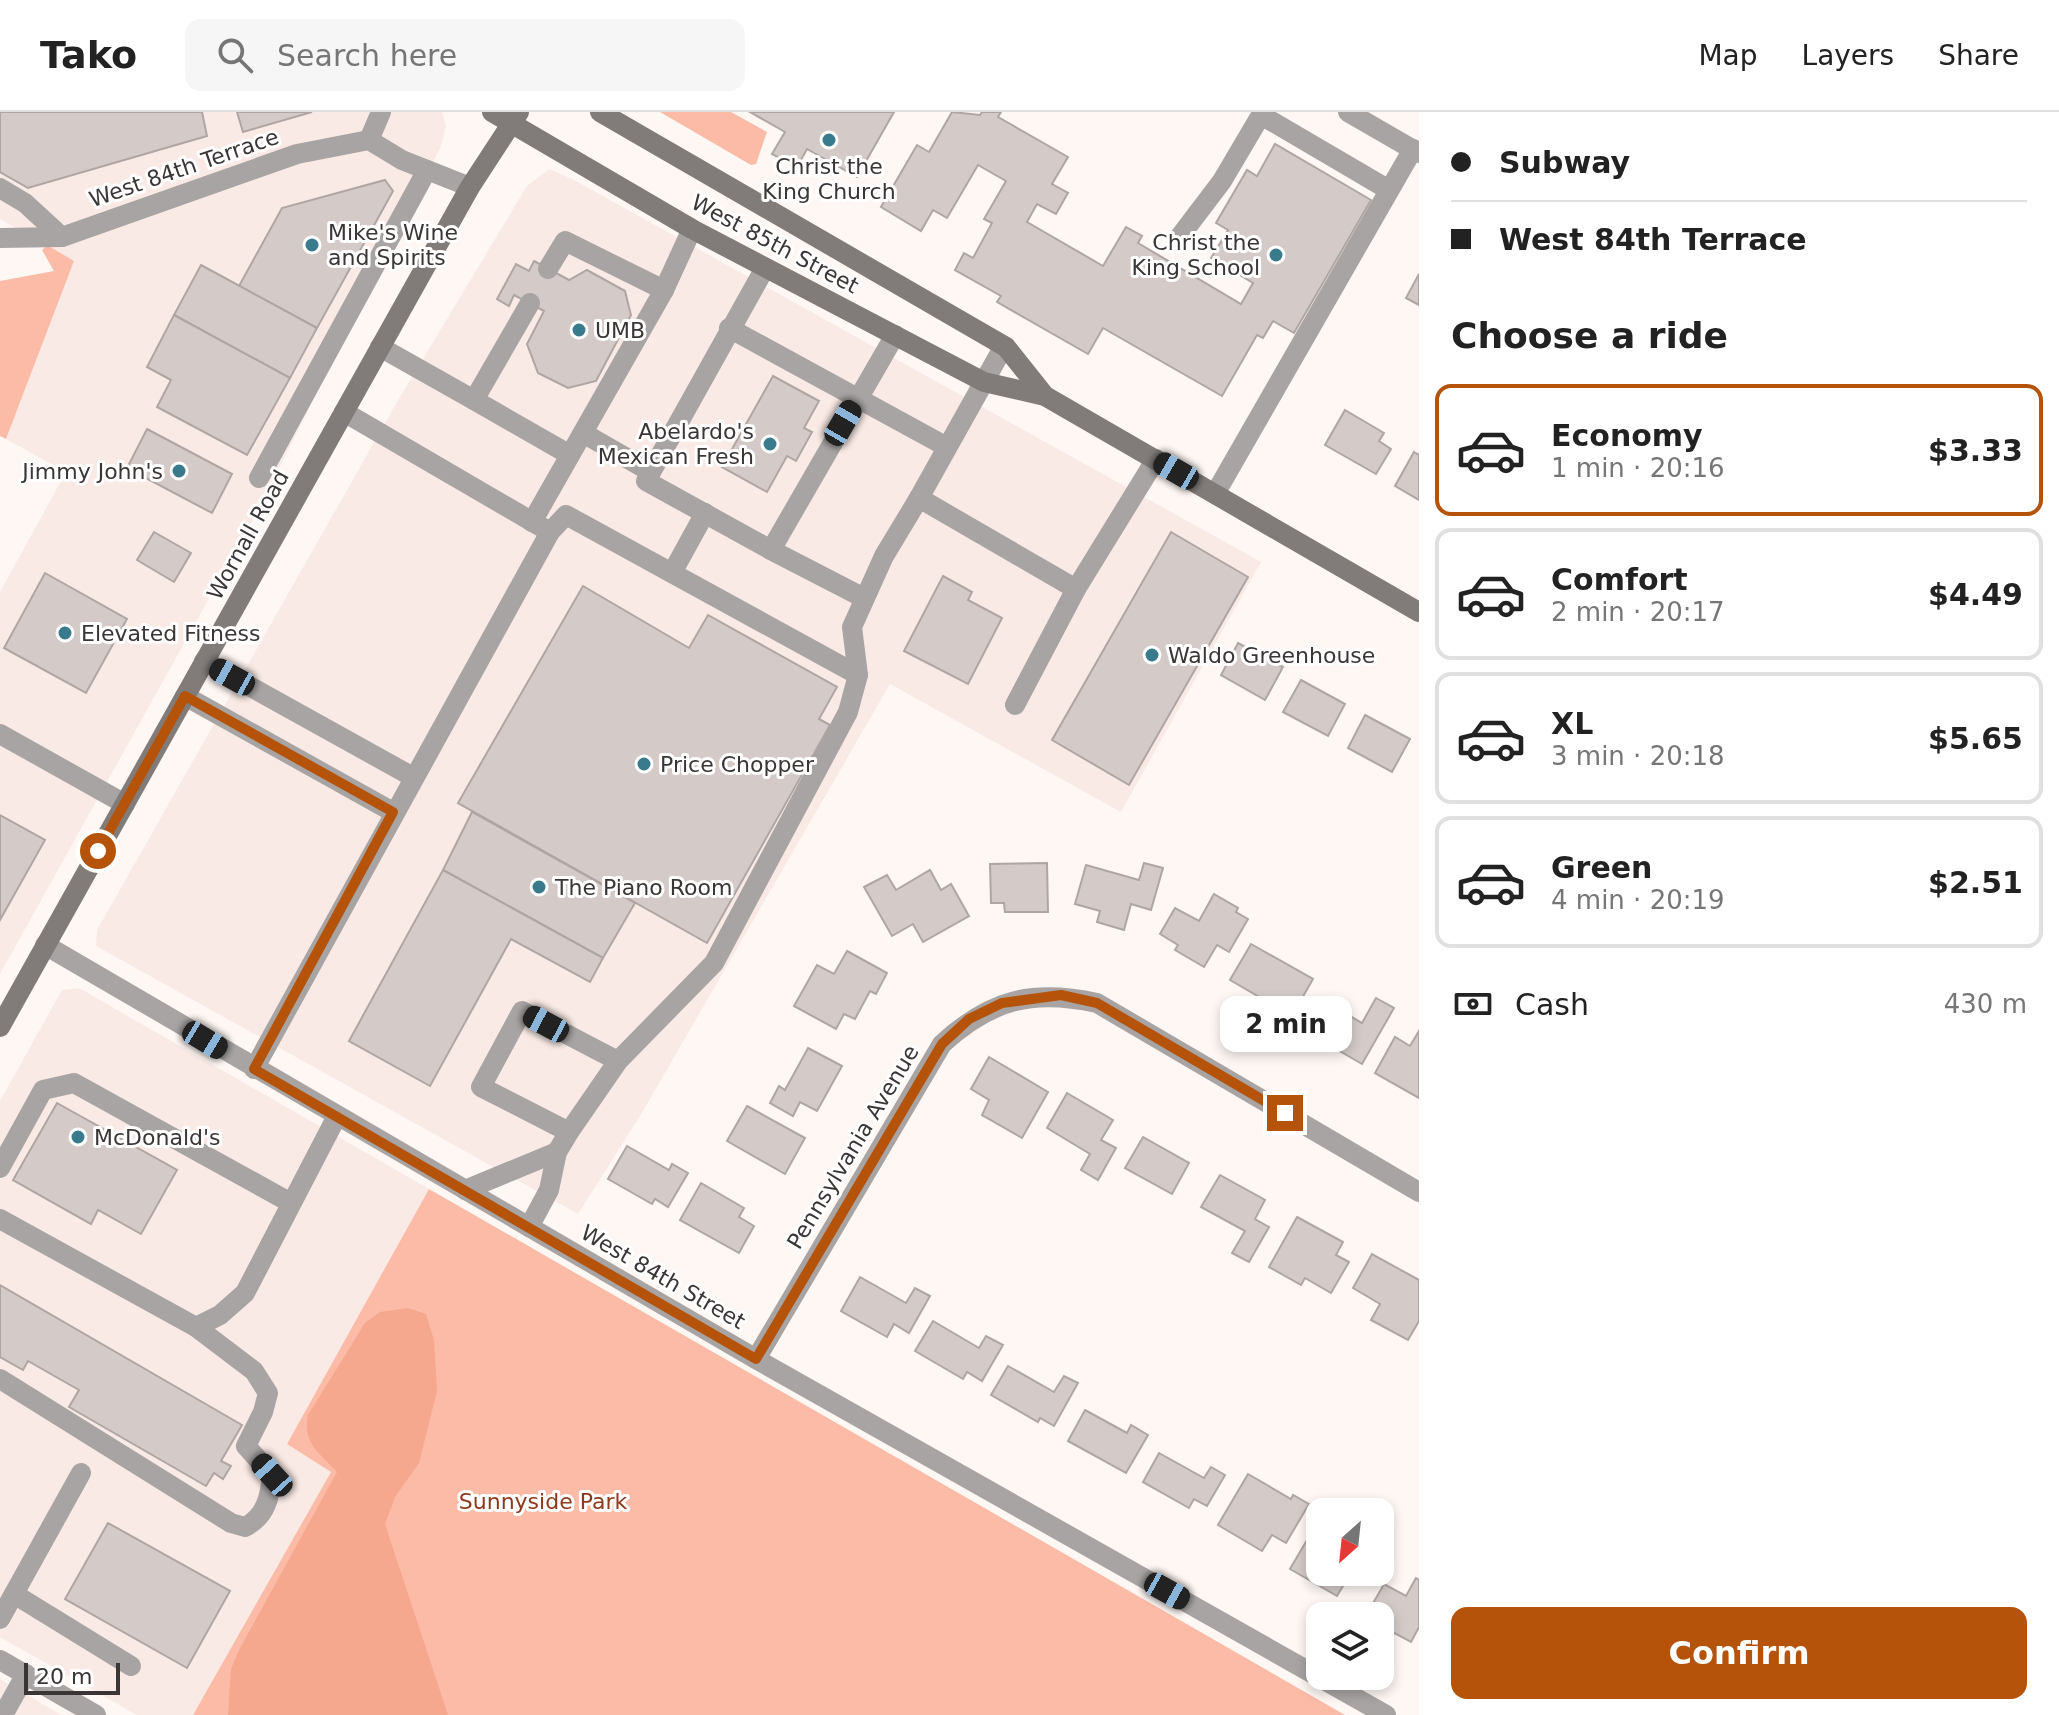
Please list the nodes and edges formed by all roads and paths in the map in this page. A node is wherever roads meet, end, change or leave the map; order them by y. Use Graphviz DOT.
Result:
graph roads {
  1 [pos="381,112"];
  2 [pos="492,112"];
  3 [pos="600,112"];
  4 [pos="1348,112"];
  5 [pos="1261,113"];
  6 [pos="516,118"];
  7 [pos="369,140"];
  8 [pos="1416,151"];
  9 [pos="427,170"];
  10 [pos="470,187"];
  11 [pos="0,188"];
  12 [pos="1389,190"];
  13 [pos="692,229"];
  14 [pos="62,237"];
  15 [pos="0,238"];
  16 [pos="1178,239"];
  17 [pos="765,268"];
  18 [pos="548,269"];
  19 [pos="664,290"];
  20 [pos="530,303"];
  21 [pos="729,328"];
  22 [pos="895,335"];
  23 [pos="1004,346"];
  24 [pos="380,347"];
  25 [pos="984,382"];
  26 [pos="1045,396"];
  27 [pos="858,398"];
  28 [pos="474,400"];
  29 [pos="344,412"];
  30 [pos="583,433"];
  31 [pos="947,447"];
  32 [pos="570,455"];
  33 [pos="1156,459"];
  34 [pos="651,472"];
  35 [pos="259,478"];
  36 [pos="1215,494"];
  37 [pos="919,498"];
  38 [pos="705,513"];
  39 [pos="541,527"];
  40 [pos="771,550"];
  41 [pos="672,573"];
  42 [pos="1076,589"];
  43 [pos="864,598"];
  44 [pos="1419,612"];
  45 [pos="204,661"];
  46 [pos="858,675"];
  47 [pos="185,696"];
  48 [pos="1015,705"];
  49 [pos="0,734"];
  50 [pos="413,777"];
  51 [pos="125,804"];
  52 [pos="393,812"];
  53 [pos="45,945"];
  54 [pos="0,1027"];
  55 [pos="618,1061"];
  56 [pos="254,1069"];
  57 [pos="337,1116"];
  58 [pos="569,1132"];
  59 [pos="557,1152"];
  60 [pos="0,1168"];
  61 [pos="465,1190"];
  62 [pos="1419,1192"];
  63 [pos="291,1203"];
  64 [pos="0,1219"];
  65 [pos="529,1227"];
  66 [pos="196,1327"];
  67 [pos="756,1359"];
  68 [pos="0,1379"];
  69 [pos="81,1473"];
  70 [pos="14,1594"];
  71 [pos="0,1619"];
  72 [pos="0,1660"];
  73 [pos="131,1666"];
  74 [pos="26,1674"];
  75 [pos="3,1715"];
  76 [pos="96,1715"];
  77 [pos="1386,1715"];
  1 -- 7 [label="street"];
  2 -- 6 [label="main road, West 85th Street"];
  3 -- 23 [label="main road, West 85th Street"];
  4 -- 8 [label="street"];
  5 -- 12 [label="street"];
  5 -- 16 [label="street"];
  6 -- 10 [label="main road, Wornall Road"];
  6 -- 13 [label="main road, West 85th Street"];
  7 -- 9 [label="street"];
  7 -- 14 [label="street, West 84th Terrace"];
  8 -- 12 [label="street"];
  9 -- 10 [label="street"];
  9 -- 35 [label="street"];
  10 -- 24 [label="main road, Wornall Road"];
  11 -- 14 [label="street"];
  12 -- 36 [label="street"];
  13 -- 17 [label="main road, West 85th Street"];
  13 -- 19 [label="street"];
  14 -- 15 [label="street, West 84th Terrace"];
  17 -- 21 [label="street"];
  17 -- 22 [label="main road, West 85th Street"];
  18 -- 19 [label="street"];
  19 -- 30 [label="street"];
  20 -- 28 [label="street"];
  21 -- 27 [label="street"];
  21 -- 34 [label="street"];
  22 -- 25 [label="main road, West 85th Street"];
  22 -- 27 [label="street"];
  23 -- 25 [label="street"];
  23 -- 26 [label="main road, West 85th Street"];
  24 -- 28 [label="street"];
  24 -- 29 [label="main road, Wornall Road"];
  25 -- 26 [label="main road, West 85th Street"];
  25 -- 31 [label="street"];
  26 -- 33 [label="main road, West 85th Street"];
  27 -- 31 [label="street"];
  27 -- 40 [label="street"];
  28 -- 32 [label="street"];
  29 -- 39 [label="street"];
  29 -- 45 [label="main road, Wornall Road"];
  30 -- 32 [label="street"];
  30 -- 34 [label="street"];
  31 -- 37 [label="street"];
  32 -- 39 [label="street"];
  33 -- 36 [label="main road, West 85th Street"];
  33 -- 42 [label="street"];
  34 -- 38 [label="street"];
  36 -- 44 [label="main road, West 85th Street"];
  37 -- 42 [label="street"];
  37 -- 43 [label="street"];
  38 -- 40 [label="street"];
  38 -- 41 [label="street"];
  39 -- 41 [label="street"];
  39 -- 50 [label="street"];
  40 -- 43 [label="street"];
  41 -- 46 [label="street"];
  42 -- 48 [label="street"];
  43 -- 46 [label="street"];
  45 -- 47 [label="main road, Wornall Road"];
  45 -- 50 [label="street"];
  46 -- 55 [label="street"];
  47 -- 51 [label="main road, Wornall Road"];
  47 -- 52 [label="street"];
  49 -- 51 [label="street"];
  50 -- 52 [label="street"];
  51 -- 53 [label="main road, Wornall Road"];
  52 -- 56 [label="street"];
  53 -- 54 [label="main road, Wornall Road"];
  53 -- 56 [label="street, West 84th Street"];
  55 -- 58 [label="street"];
  55 -- 58 [label="street"];
  56 -- 57 [label="street, West 84th Street"];
  57 -- 61 [label="street, West 84th Street"];
  57 -- 63 [label="street"];
  58 -- 59 [label="street"];
  59 -- 61 [label="street"];
  59 -- 65 [label="street"];
  60 -- 63 [label="street"];
  61 -- 65 [label="street, West 84th Street"];
  62 -- 67 [label="street, Pennsylvania Avenue"];
  63 -- 66 [label="street"];
  64 -- 66 [label="street"];
  65 -- 67 [label="street, West 84th Street"];
  66 -- 68 [label="street"];
  67 -- 77 [label="street, West 84th Street"];
  69 -- 70 [label="street"];
  70 -- 71 [label="street"];
  70 -- 73 [label="street"];
  72 -- 74 [label="street"];
  74 -- 75 [label="street"];
  74 -- 76 [label="street"];
}
